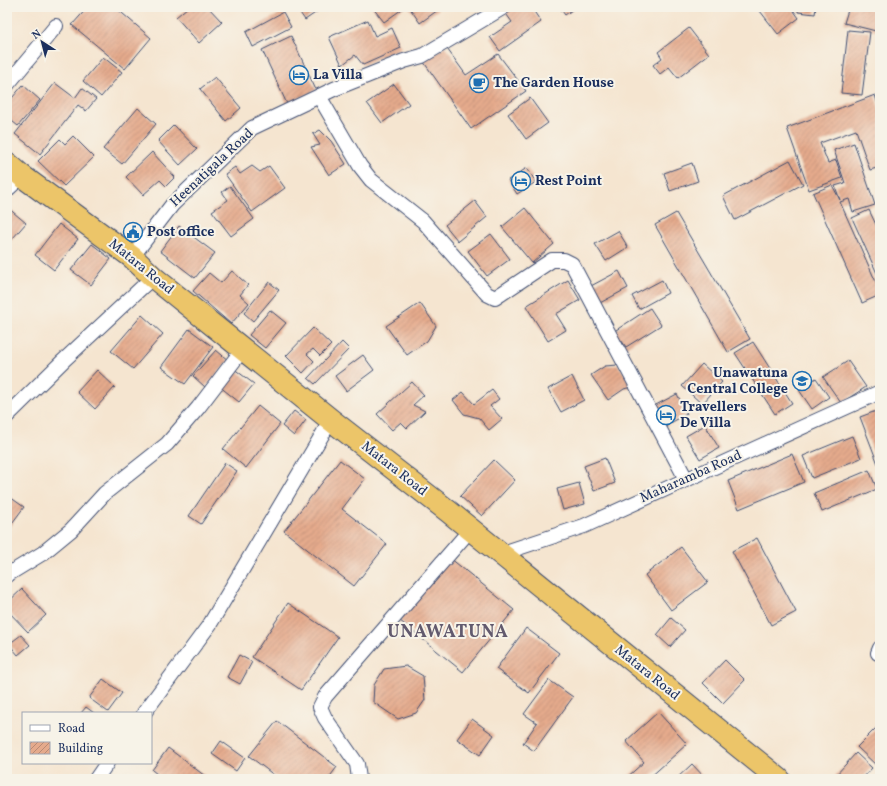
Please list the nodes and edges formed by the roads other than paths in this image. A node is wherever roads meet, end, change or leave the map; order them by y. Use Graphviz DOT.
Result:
graph roads {
  1 [pos="504,7"];
  2 [pos="56,26"];
  3 [pos="7,85"];
  4 [pos="319,96"];
  5 [pos="12,176"];
  6 [pos="132,257"];
  7 [pos="153,277"];
  8 [pos="243,349"];
  9 [pos="880,392"];
  10 [pos="7,416"];
  11 [pos="331,420"];
  12 [pos="686,479"];
  13 [pos="470,530"];
  14 [pos="500,554"];
  15 [pos="7,575"];
  16 [pos="145,712"];
  17 [pos="106,764"];
  18 [pos="96,779"];
  19 [pos="359,779"];
  20 [pos="779,779"];
  1 -- 4 [label="street, Heenatigala Road"];
  2 -- 3 [label="street"];
  4 -- 6 [label="street, Heenatigala Road"];
  4 -- 12 [label="street"];
  5 -- 6 [label="highway, Matara Road"];
  6 -- 7 [label="highway, Matara Road"];
  7 -- 8 [label="highway, Matara Road"];
  7 -- 10 [label="street"];
  8 -- 11 [label="highway, Matara Road"];
  8 -- 15 [label="street"];
  9 -- 12 [label="street, Maharamba Road"];
  11 -- 13 [label="highway, Matara Road"];
  11 -- 16 [label="street"];
  12 -- 14 [label="street, Maharamba Road"];
  13 -- 14 [label="highway, Matara Road"];
  13 -- 19 [label="street"];
  14 -- 20 [label="highway, Matara Road"];
  17 -- 18 [label="street"];
}
